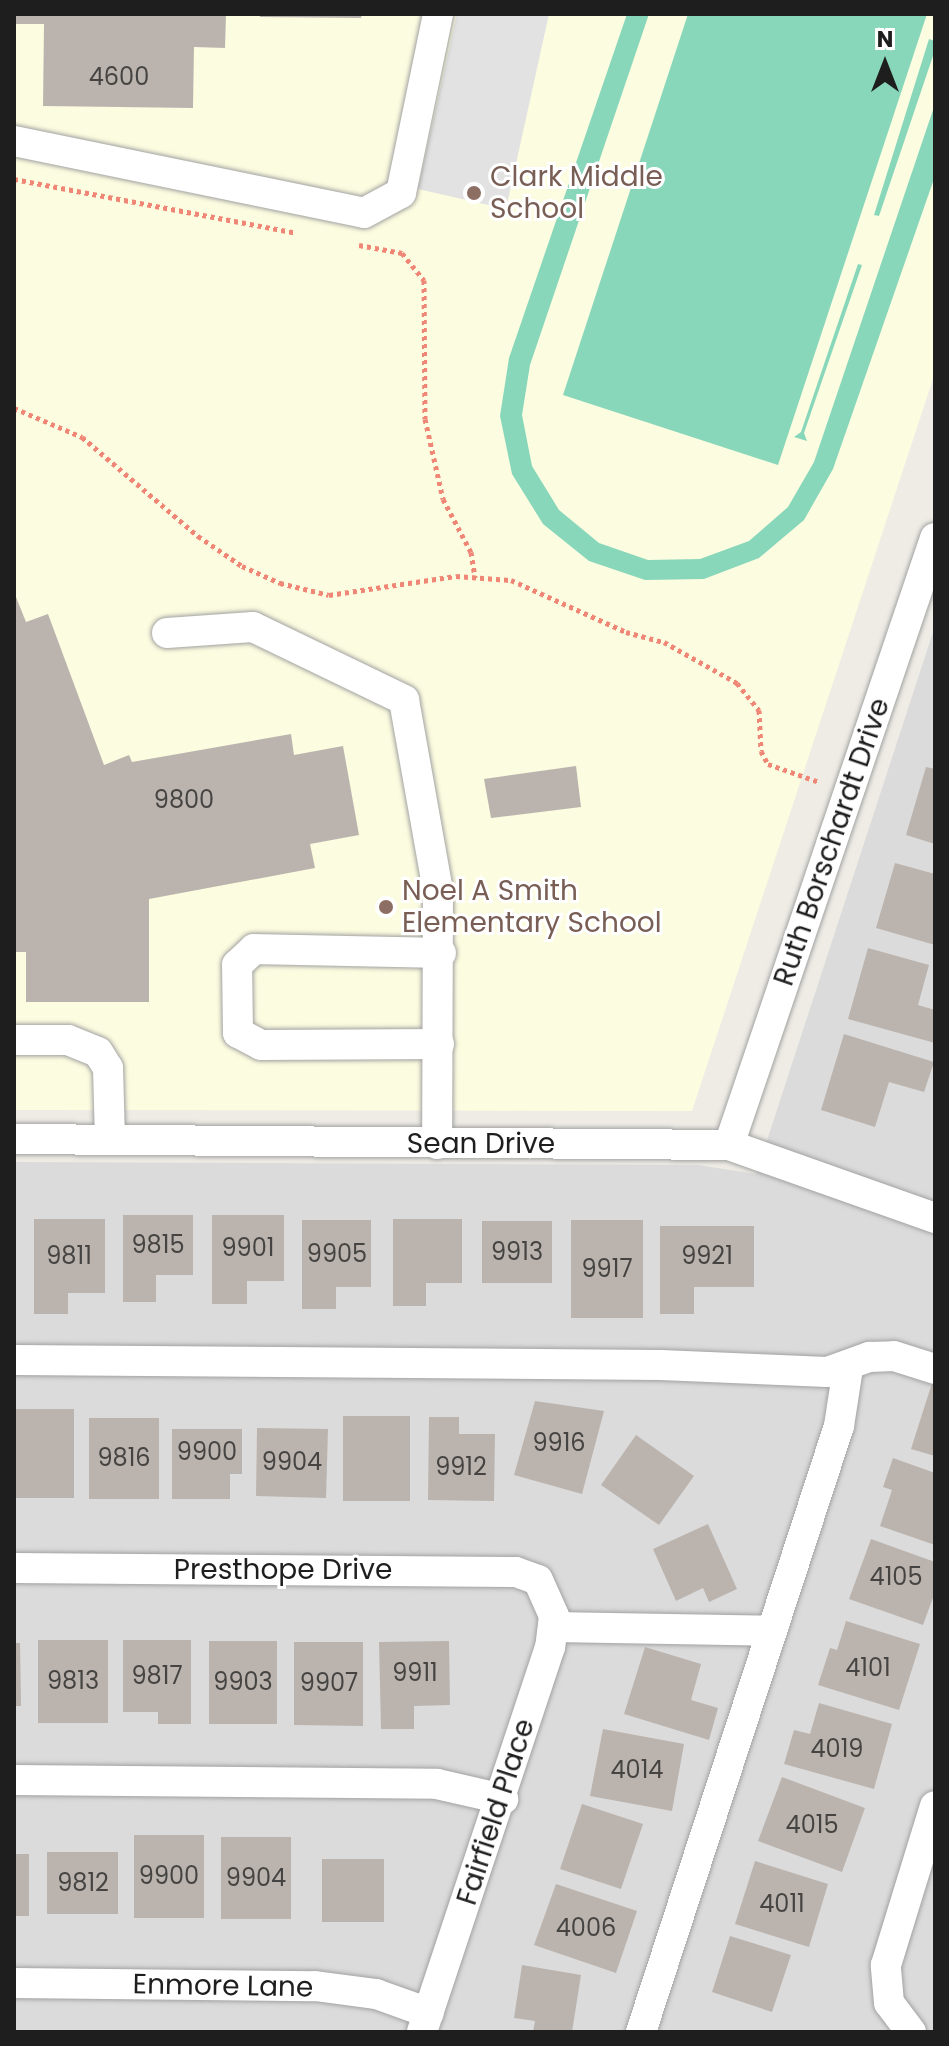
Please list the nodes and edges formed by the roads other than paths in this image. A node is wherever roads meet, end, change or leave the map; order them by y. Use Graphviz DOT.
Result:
graph roads {
  1 [pos="438,14"];
  2 [pos="14,141"];
  3 [pos="935,538"];
  4 [pos="167,633"];
  5 [pos="441,953"];
  6 [pos="14,1040"];
  7 [pos="439,1044"];
  8 [pos="14,1139"];
  9 [pos="110,1140"];
  10 [pos="437,1144"];
  11 [pos="729,1145"];
  12 [pos="935,1218"];
  13 [pos="14,1360"];
  14 [pos="848,1368"];
  15 [pos="935,1369"];
  16 [pos="14,1568"];
  17 [pos="545,1590"];
  18 [pos="553,1627"];
  19 [pos="772,1631"];
  20 [pos="14,1780"];
  21 [pos="503,1799"];
  22 [pos="935,1806"];
  23 [pos="926,1858"];
  24 [pos="14,1983"];
  25 [pos="426,2022"];
  26 [pos="903,2024"];
  27 [pos="641,2032"];
  1 -- 2 [label="street"];
  3 -- 11 [label="street, Ruth Borschardt Drive"];
  4 -- 5 [label="street"];
  5 -- 7 [label="street"];
  5 -- 7 [label="street"];
  6 -- 9 [label="street"];
  7 -- 10 [label="street"];
  8 -- 9 [label="street, Sean Drive"];
  9 -- 10 [label="street, Sean Drive"];
  10 -- 11 [label="street, Sean Drive"];
  11 -- 12 [label="street, Sean Drive"];
  13 -- 14 [label="street"];
  14 -- 15 [label="street"];
  14 -- 19 [label="street"];
  16 -- 17 [label="street, Presthope Drive"];
  17 -- 18 [label="street, Fairfield Place"];
  18 -- 19 [label="street"];
  18 -- 21 [label="street, Fairfield Place"];
  19 -- 27 [label="street"];
  20 -- 21 [label="street"];
  21 -- 25 [label="street, Fairfield Place"];
  22 -- 23 [label="street"];
  23 -- 26 [label="street"];
  24 -- 25 [label="street, Enmore Lane"];
}
